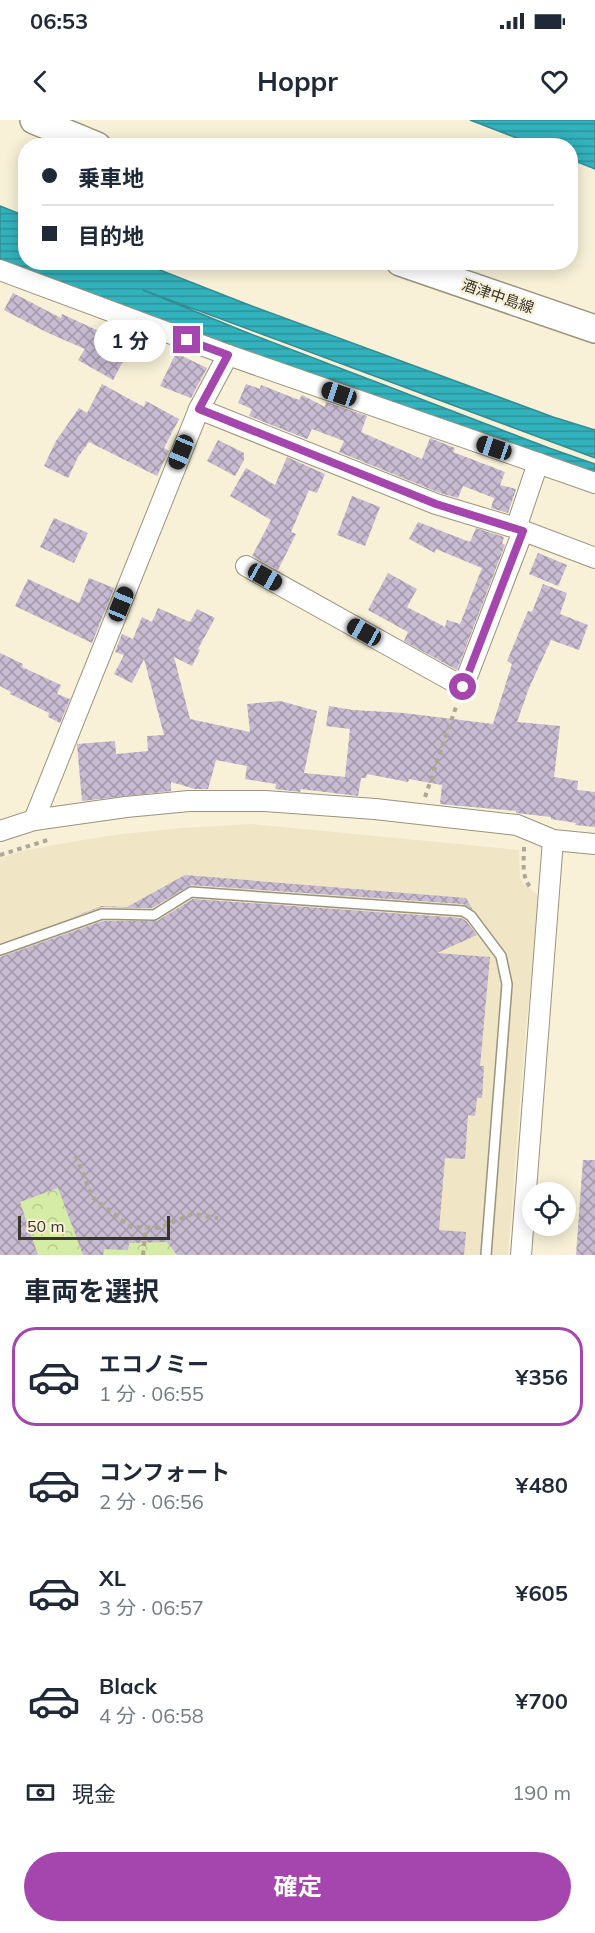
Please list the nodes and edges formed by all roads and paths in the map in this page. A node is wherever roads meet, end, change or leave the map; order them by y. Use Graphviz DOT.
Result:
graph roads {
  1 [pos="34,120"];
  2 [pos="78,138"];
  3 [pos="0,270"];
  4 [pos="423,270"];
  5 [pos="595,329"];
  6 [pos="228,355"];
  7 [pos="199,409"];
  8 [pos="538,463"];
  9 [pos="595,483"];
  10 [pos="519,530"];
  11 [pos="595,558"];
  12 [pos="246,566"];
  13 [pos="463,687"];
  14 [pos="419,814"];
  15 [pos="34,820"];
  16 [pos="0,831"];
  17 [pos="53,838"];
  18 [pos="553,840"];
  19 [pos="524,844"];
  20 [pos="595,844"];
  21 [pos="0,855"];
  22 [pos="540,894"];
  23 [pos="0,950"];
  24 [pos="76,1156"];
  25 [pos="218,1218"];
  26 [pos="146,1228"];
  27 [pos="143,1255"];
  28 [pos="486,1255"];
  29 [pos="521,1255"];
  1 -- 2 [label="main road"];
  3 -- 6 [label="street"];
  4 -- 5 [label="main road, 酒津中島線"];
  6 -- 7 [label="street"];
  6 -- 8 [label="street"];
  7 -- 10 [label="street"];
  7 -- 15 [label="street"];
  8 -- 9 [label="street"];
  8 -- 10 [label="street"];
  10 -- 11 [label="street"];
  10 -- 13 [label="street"];
  12 -- 13 [label="street"];
  13 -- 14 [label="path"];
  14 -- 15 [label="street"];
  14 -- 18 [label="street"];
  15 -- 16 [label="street"];
  17 -- 21 [label="path"];
  18 -- 20 [label="street"];
  18 -- 29 [label="street"];
  19 -- 22 [label="path"];
  23 -- 28 [label="lane"];
  24 -- 26 [label="path"];
  25 -- 26 [label="path"];
  26 -- 27 [label="path"];
}
